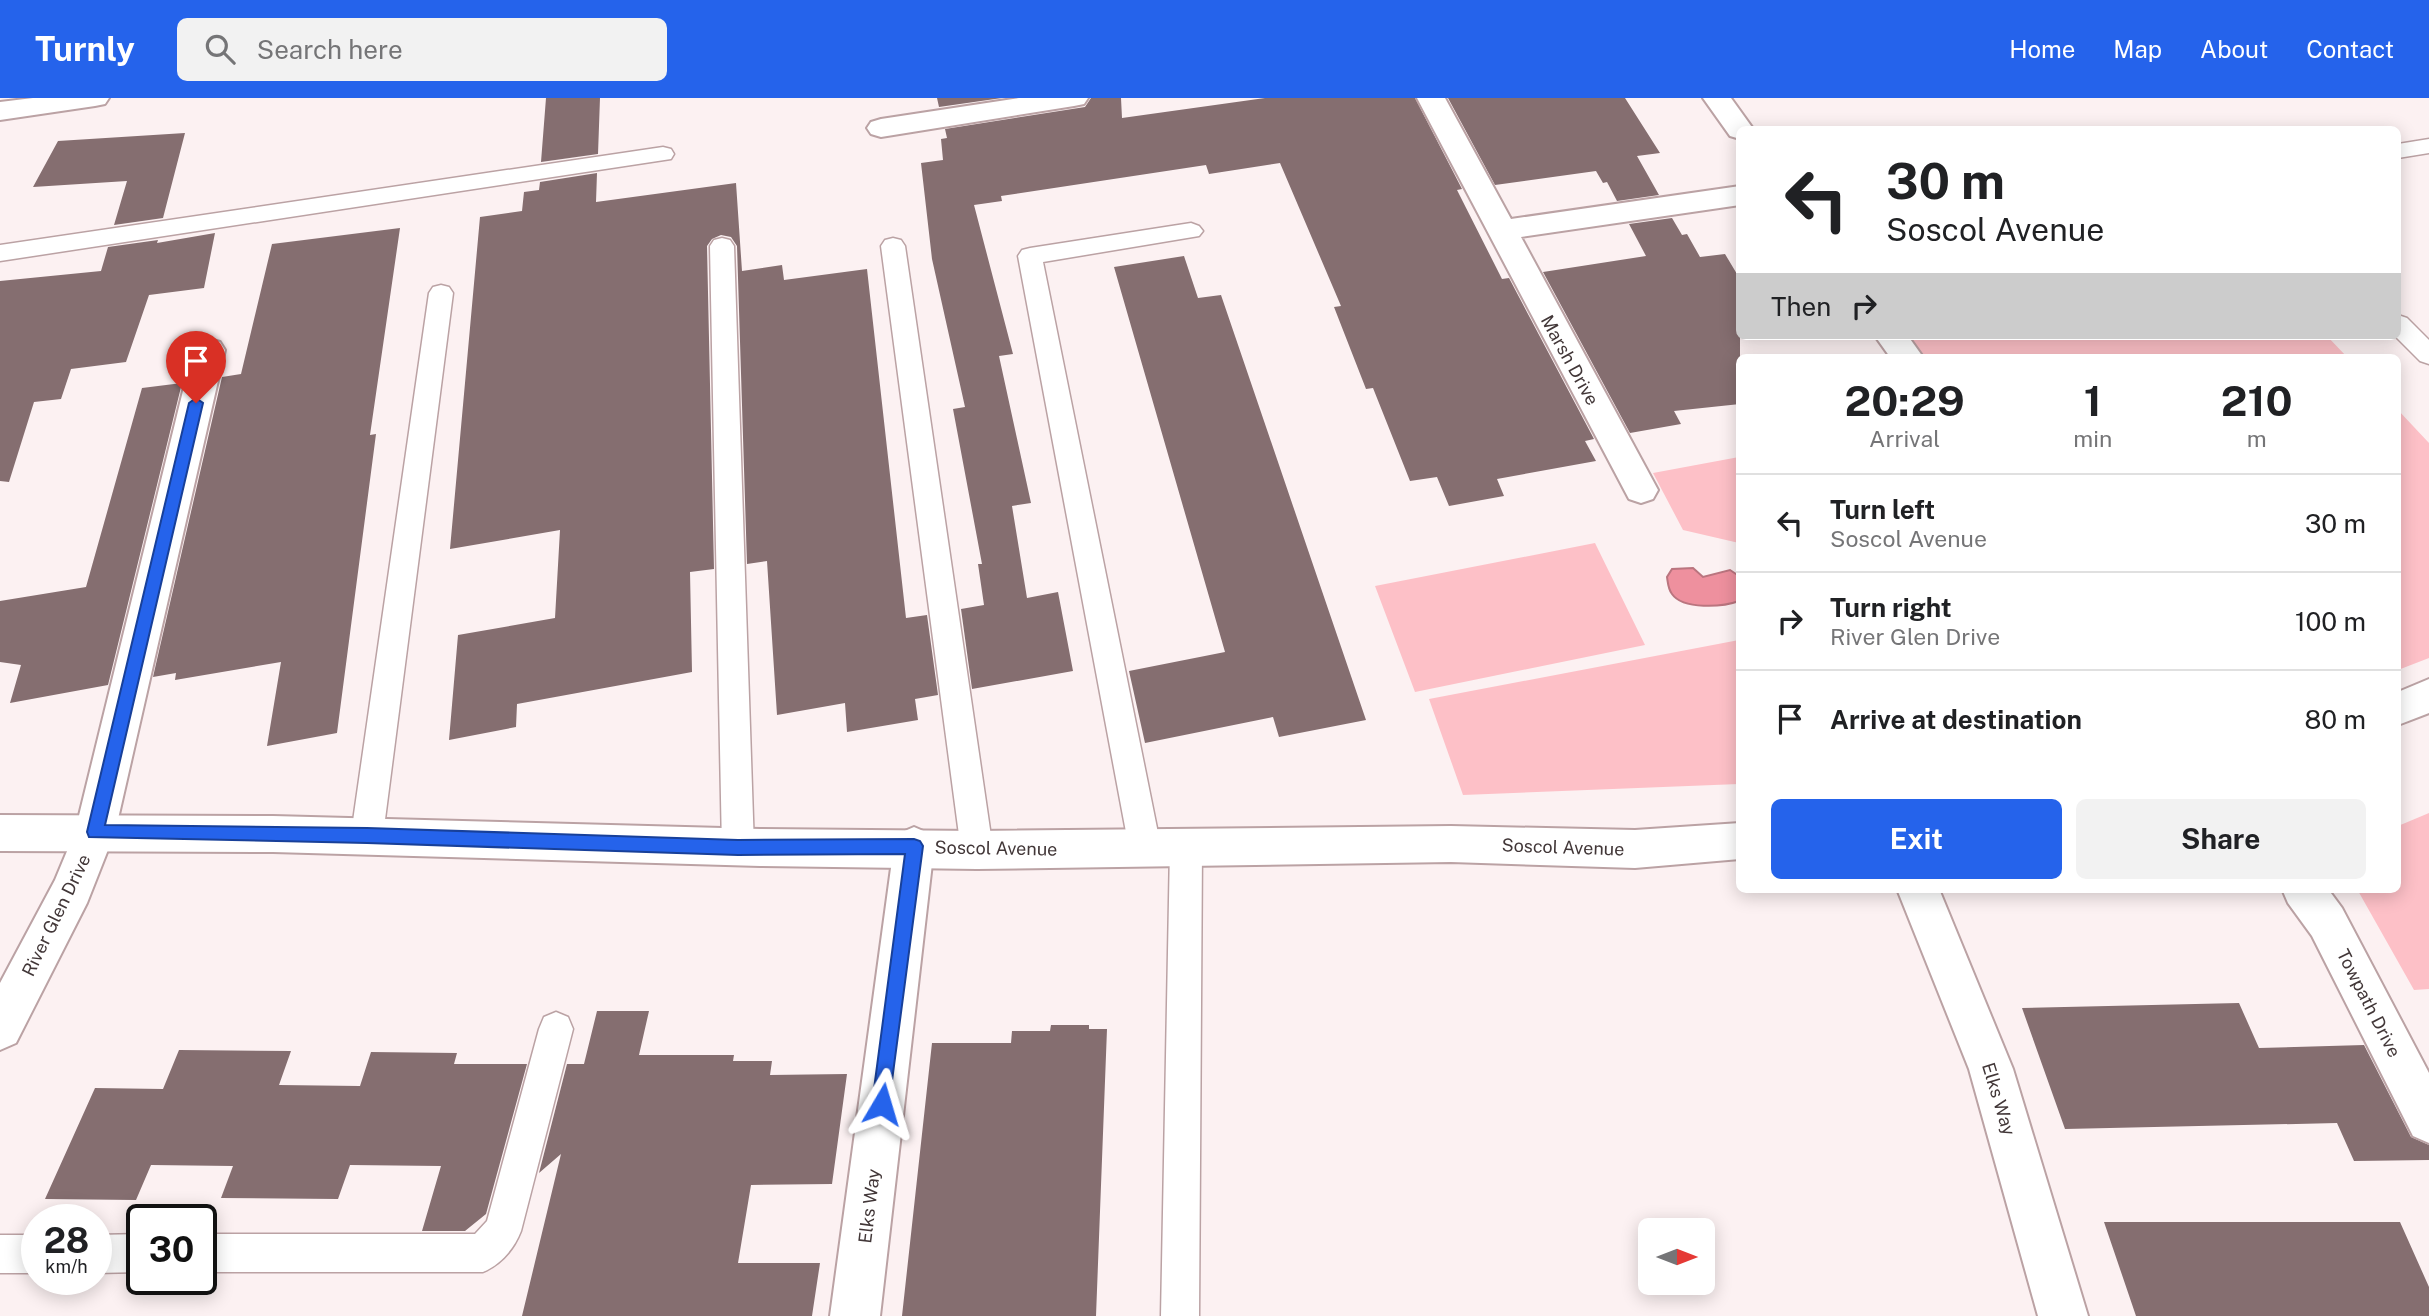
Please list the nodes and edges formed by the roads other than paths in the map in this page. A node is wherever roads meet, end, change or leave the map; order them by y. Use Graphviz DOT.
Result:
graph roads {
  1 [pos="95,98"];
  2 [pos="1074,98"];
  3 [pos="1431,98"];
  4 [pos="1717,98"];
  5 [pos="0,111"];
  6 [pos="1737,126"];
  7 [pos="881,128"];
  8 [pos="2429,146"];
  9 [pos="2401,151"];
  10 [pos="663,154"];
  11 [pos="1736,196"];
  12 [pos="1501,230"];
  13 [pos="1191,231"];
  14 [pos="722,246"];
  15 [pos="893,246"];
  16 [pos="0,253"];
  17 [pos="441,292"];
  18 [pos="2401,327"];
  19 [pos="1894,340"];
  20 [pos="209,350"];
  21 [pos="1905,354"];
  22 [pos="2429,355"];
  23 [pos="1641,489"];
  24 [pos="2429,695"];
  25 [pos="2401,708"];
  26 [pos="95,832"];
  27 [pos="0,833"];
  28 [pos="367,835"];
  29 [pos="1736,841"];
  30 [pos="914,846"];
  31 [pos="738,848"];
  32 [pos="1145,848"];
  33 [pos="1186,848"];
  34 [pos="977,850"];
  35 [pos="1920,893"];
  36 [pos="2306,893"];
  37 [pos="0,1028"];
  38 [pos="556,1029"];
  39 [pos="2429,1120"];
  40 [pos="217,1253"];
  41 [pos="0,1254"];
  42 [pos="21,1254"];
  43 [pos="855,1316"];
  44 [pos="1181,1316"];
  45 [pos="2063,1316"];
  1 -- 5 [label="street"];
  2 -- 7 [label="street"];
  3 -- 12 [label="street, Marsh Drive"];
  4 -- 6 [label="street"];
  8 -- 9 [label="lane"];
  10 -- 16 [label="lane"];
  11 -- 12 [label="street"];
  12 -- 23 [label="street, Marsh Drive"];
  13 -- 32 [label="lane"];
  14 -- 31 [label="lane"];
  15 -- 34 [label="lane"];
  17 -- 28 [label="lane"];
  18 -- 22 [label="lane"];
  19 -- 21 [label="street"];
  20 -- 26 [label="street, River Glen Drive"];
  24 -- 25 [label="street"];
  26 -- 27 [label="street, Soscol Avenue"];
  26 -- 28 [label="street, Soscol Avenue"];
  26 -- 37 [label="street, River Glen Drive"];
  28 -- 31 [label="street, Soscol Avenue"];
  29 -- 33 [label="street, Soscol Avenue"];
  30 -- 31 [label="street, Soscol Avenue"];
  30 -- 34 [label="street, Soscol Avenue"];
  30 -- 43 [label="street, Elks Way"];
  32 -- 33 [label="street, Soscol Avenue"];
  32 -- 34 [label="street, Soscol Avenue"];
  33 -- 44 [label="lane"];
  35 -- 45 [label="street, Elks Way"];
  36 -- 39 [label="street, Towpath Drive"];
  38 -- 40 [label="lane"];
  41 -- 42 [label="lane"];
}
